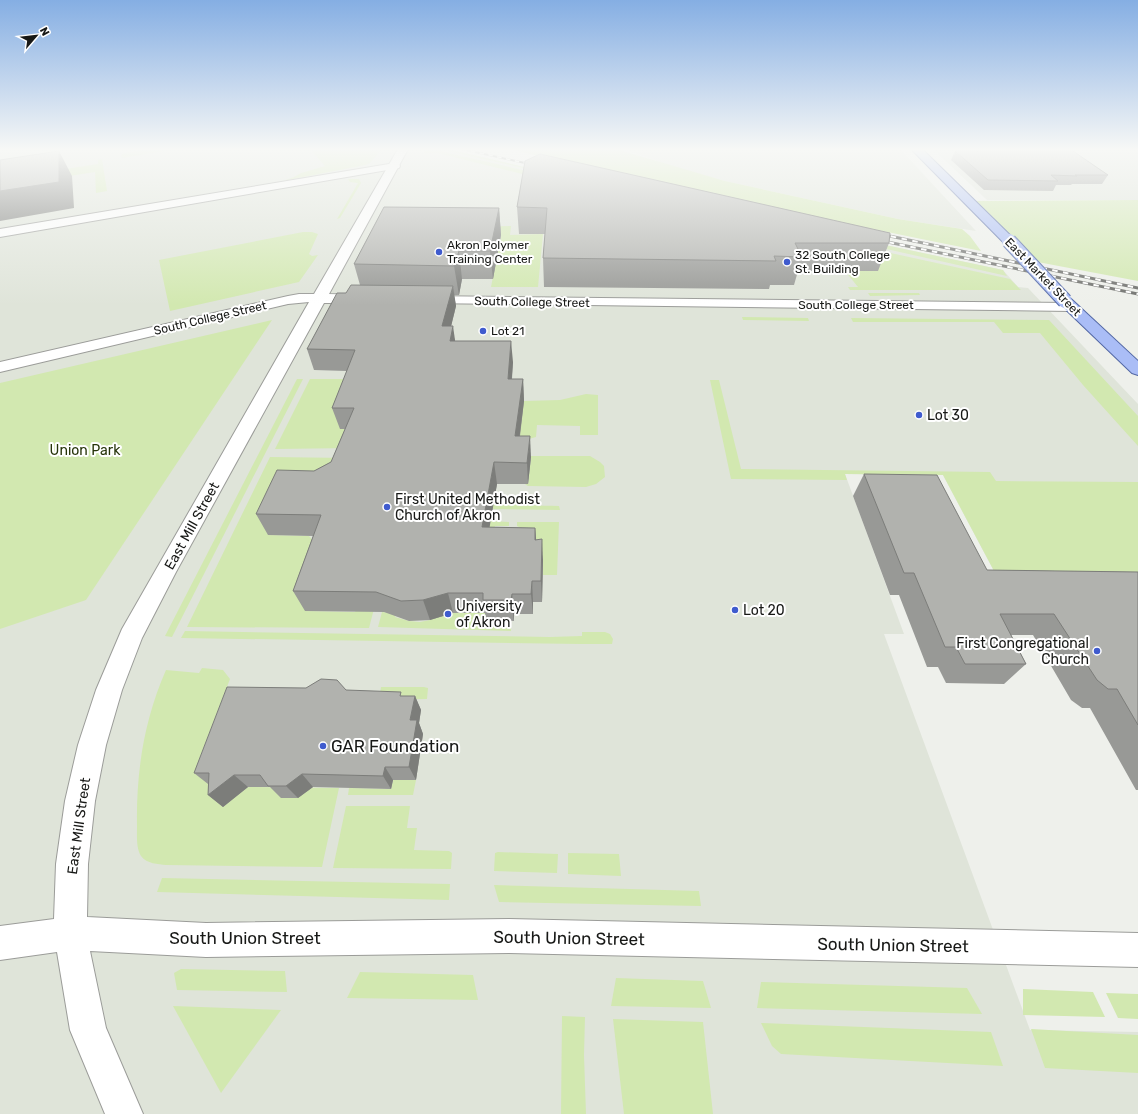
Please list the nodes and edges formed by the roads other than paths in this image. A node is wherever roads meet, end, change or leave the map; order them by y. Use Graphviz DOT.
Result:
graph roads {
  1 [pos="188,201"];
  2 [pos="374,201"];
  3 [pos="969,201"];
  4 [pos="0,233"];
  5 [pos="320,298"];
  6 [pos="380,299"];
  7 [pos="412,300"];
  8 [pos="1068,304"];
  9 [pos="0,367"];
  10 [pos="1138,370"];
  11 [pos="70,933"];
  12 [pos="0,943"];
  13 [pos="1138,950"];
  14 [pos="124,1114"];
  1 -- 4 [label="street"];
  2 -- 5 [label="street, East Mill Street"];
  3 -- 8 [label="main road, East Market Street, bridge"];
  5 -- 6 [label="street, South College Street"];
  5 -- 9 [label="street, South College Street"];
  5 -- 11 [label="street, East Mill Street"];
  7 -- 8 [label="street, South College Street"];
  8 -- 10 [label="main road, East Market Street"];
  11 -- 12 [label="street, South Union Street"];
  11 -- 13 [label="street, South Union Street"];
  11 -- 14 [label="street, East Mill Street"];
}
